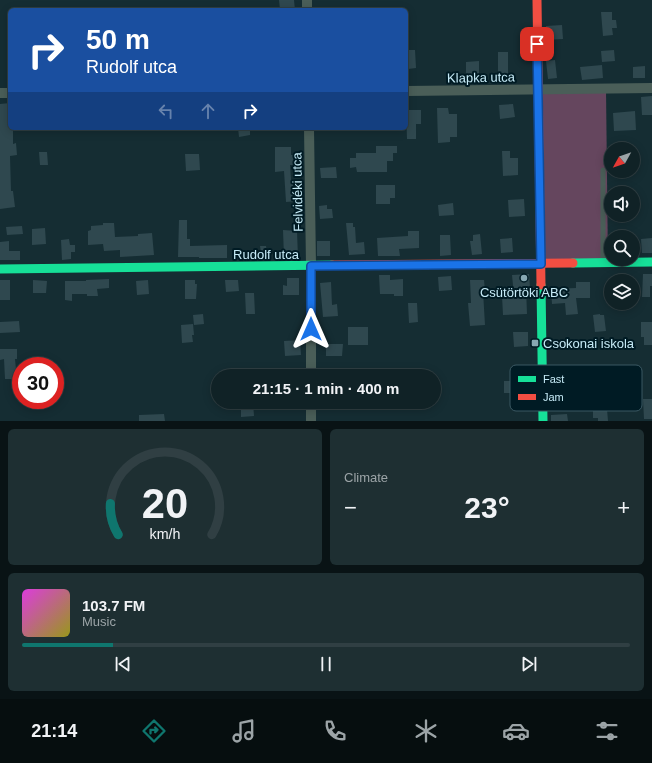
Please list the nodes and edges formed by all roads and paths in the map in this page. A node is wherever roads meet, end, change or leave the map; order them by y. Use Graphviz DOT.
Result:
graph roads {
  1 [pos="537,0"];
  2 [pos="652,88"];
  3 [pos="538,89"];
  4 [pos="408,91"];
  5 [pos="309,130"];
  6 [pos="603,170"];
  7 [pos="652,262"];
  8 [pos="603,263"];
  9 [pos="541,264"];
  10 [pos="311,266"];
  11 [pos="0,269"];
  12 [pos="542,365"];
  13 [pos="311,369"];
  14 [pos="311,409"];
  15 [pos="543,411"];
  16 [pos="311,421"];
  17 [pos="543,421"];
  1 -- 3 [label="street"];
  2 -- 3 [label="street, Klapka utca"];
  3 -- 4 [label="street, Klapka utca"];
  3 -- 9 [label="street"];
  5 -- 10 [label="street, Felvidéki utca"];
  6 -- 8 [label="lane"];
  7 -- 8 [label="street, Rudolf utca"];
  8 -- 9 [label="street, Rudolf utca"];
  9 -- 10 [label="street, Rudolf utca"];
  9 -- 12 [label="street"];
  10 -- 11 [label="street, Rudolf utca"];
  10 -- 13 [label="street, Felvidéki utca"];
  14 -- 16 [label="street"];
  15 -- 17 [label="street"];
}
